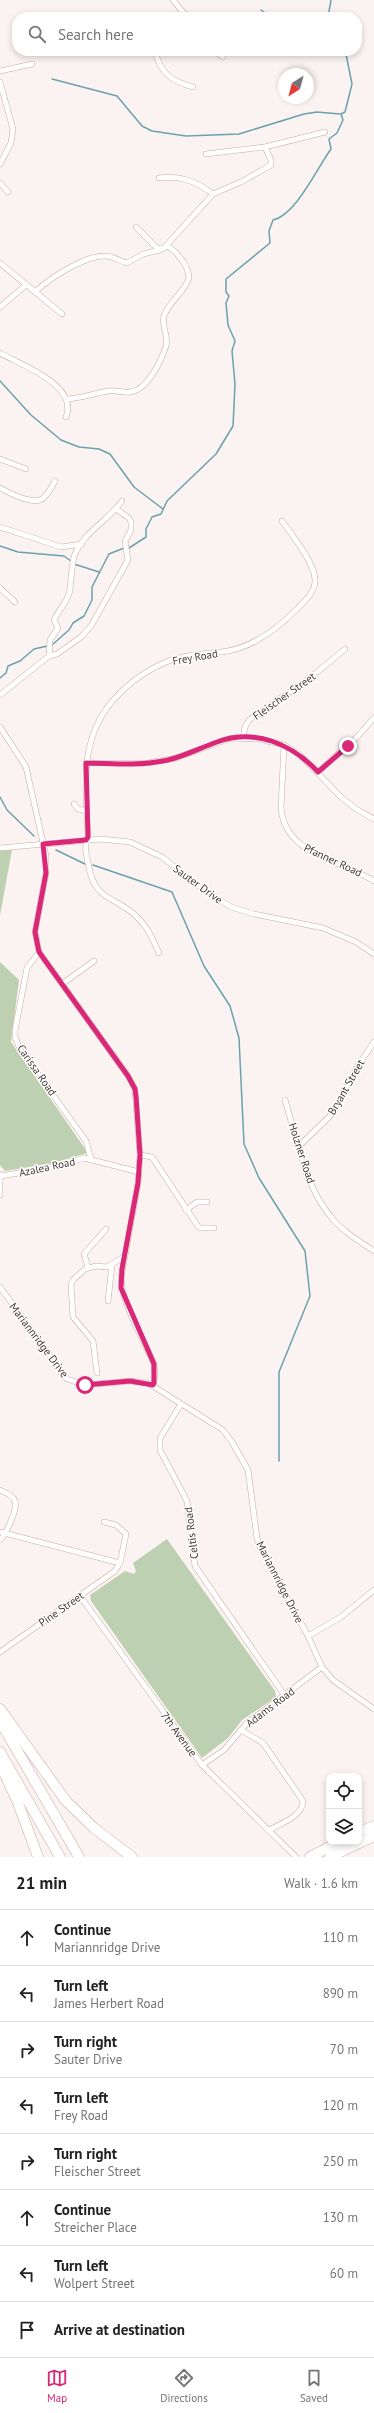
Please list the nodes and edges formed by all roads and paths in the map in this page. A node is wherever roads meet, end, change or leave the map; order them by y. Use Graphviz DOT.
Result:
graph roads {
  1 [pos="173,0"];
  2 [pos="183,12"];
  3 [pos="157,56"];
  4 [pos="32,64"];
  5 [pos="0,72"];
  6 [pos="0,82"];
  7 [pos="193,87"];
  8 [pos="325,132"];
  9 [pos="265,148"];
  10 [pos="206,154"];
  11 [pos="0,164"];
  12 [pos="159,178"];
  13 [pos="0,183"];
  14 [pos="8,192"];
  15 [pos="213,194"];
  16 [pos="136,227"];
  17 [pos="167,246"];
  18 [pos="160,250"];
  19 [pos="0,263"];
  20 [pos="26,285"];
  21 [pos="35,292"];
  22 [pos="0,307"];
  23 [pos="62,314"];
  24 [pos="0,353"];
  25 [pos="67,399"];
  26 [pos="66,417"];
  27 [pos="0,459"];
  28 [pos="26,469"];
  29 [pos="56,481"];
  30 [pos="0,488"];
  31 [pos="122,501"];
  32 [pos="116,510"];
  33 [pos="282,521"];
  34 [pos="0,527"];
  35 [pos="82,544"];
  36 [pos="0,588"];
  37 [pos="15,602"];
  38 [pos="345,648"];
  39 [pos="49,654"];
  40 [pos="0,696"];
  41 [pos="374,718"];
  42 [pos="0,727"];
  43 [pos="243,737"];
  44 [pos="284,745"];
  45 [pos="86,763"];
  46 [pos="318,772"];
  47 [pos="74,804"];
  48 [pos="87,811"];
  49 [pos="374,818"];
  50 [pos="86,840"];
  51 [pos="43,844"];
  52 [pos="0,848"];
  53 [pos="374,881"];
  54 [pos="39,952"];
  55 [pos="159,953"];
  56 [pos="374,954"];
  57 [pos="94,961"];
  58 [pos="62,984"];
  59 [pos="374,1042"];
  60 [pos="285,1100"];
  61 [pos="299,1146"];
  62 [pos="140,1155"];
  63 [pos="91,1159"];
  64 [pos="139,1172"];
  65 [pos="0,1174"];
  66 [pos="0,1195"];
  67 [pos="206,1202"];
  68 [pos="186,1210"];
  69 [pos="214,1228"];
  70 [pos="106,1229"];
  71 [pos="374,1251"];
  72 [pos="125,1256"];
  73 [pos="112,1265"];
  74 [pos="88,1267"];
  75 [pos="0,1287"];
  76 [pos="108,1301"];
  77 [pos="97,1373"];
  78 [pos="153,1385"];
  79 [pos="181,1404"];
  80 [pos="0,1490"];
  81 [pos="104,1522"];
  82 [pos="3,1533"];
  83 [pos="0,1540"];
  84 [pos="109,1560"];
  85 [pos="120,1563"];
  86 [pos="111,1574"];
  87 [pos="374,1590"];
  88 [pos="80,1596"];
  89 [pos="308,1636"];
  90 [pos="0,1652"];
  91 [pos="322,1667"];
  92 [pos="285,1696"];
  93 [pos="0,1709"];
  94 [pos="374,1709"];
  95 [pos="0,1721"];
  96 [pos="241,1730"];
  97 [pos="0,1752"];
  98 [pos="0,1765"];
  99 [pos="202,1765"];
  100 [pos="374,1826"];
  101 [pos="269,1830"];
  102 [pos="362,1831"];
  103 [pos="374,1836"];
  104 [pos="333,1845"];
  105 [pos="38,1857"];
  106 [pos="60,1857"];
  107 [pos="79,1857"];
  108 [pos="132,1857"];
  109 [pos="296,1857"];
  110 [pos="310,1857"];
  111 [pos="330,1857"];
  1 -- 2 [label="street"];
  3 -- 7 [label="street"];
  4 -- 5 [label="street"];
  6 -- 11 [label="street"];
  8 -- 9 [label="street"];
  9 -- 10 [label="street"];
  9 -- 15 [label="street"];
  12 -- 15 [label="street"];
  13 -- 14 [label="street"];
  15 -- 17 [label="street"];
  16 -- 18 [label="street"];
  17 -- 18 [label="street"];
  17 -- 25 [label="street"];
  18 -- 21 [label="street"];
  19 -- 20 [label="street"];
  20 -- 21 [label="street"];
  20 -- 22 [label="street"];
  21 -- 23 [label="street"];
  24 -- 25 [label="street"];
  25 -- 26 [label="street"];
  27 -- 28 [label="street"];
  29 -- 30 [label="street"];
  31 -- 32 [label="street"];
  32 -- 35 [label="street"];
  32 -- 39 [label="street"];
  33 -- 45 [label="street, Frey Road"];
  34 -- 35 [label="street"];
  35 -- 39 [label="street"];
  36 -- 37 [label="street"];
  38 -- 43 [label="street, Fleischer Street"];
  39 -- 40 [label="street"];
  41 -- 46 [label="street"];
  42 -- 51 [label="street"];
  43 -- 44 [label="street"];
  43 -- 45 [label="street"];
  44 -- 46 [label="street"];
  44 -- 53 [label="street, Pfanner Road"];
  45 -- 48 [label="street, Frey Road"];
  46 -- 49 [label="street"];
  47 -- 48 [label="street"];
  48 -- 50 [label="street, Frey Road"];
  50 -- 51 [label="street, Sauter Drive"];
  50 -- 55 [label="street, Frey Road"];
  50 -- 56 [label="street, Sauter Drive"];
  51 -- 52 [label="street, Sauter Drive"];
  51 -- 54 [label="street"];
  54 -- 58 [label="street"];
  54 -- 63 [label="street, Carissa Road"];
  57 -- 58 [label="street"];
  58 -- 62 [label="street"];
  59 -- 61 [label="street, Bryant Street"];
  60 -- 61 [label="street, Holzner Road"];
  61 -- 71 [label="street, Holzner Road"];
  62 -- 64 [label="street"];
  62 -- 68 [label="street"];
  63 -- 64 [label="street, Azalea Road"];
  63 -- 65 [label="street, Azalea Road"];
  64 -- 72 [label="street"];
  65 -- 66 [label="street"];
  67 -- 68 [label="street"];
  68 -- 69 [label="street"];
  70 -- 74 [label="street"];
  72 -- 73 [label="street"];
  72 -- 78 [label="street"];
  73 -- 74 [label="street"];
  73 -- 76 [label="street"];
  74 -- 77 [label="street"];
  75 -- 78 [label="street, Mariannridge Drive"];
  78 -- 79 [label="street, Mariannridge Drive"];
  79 -- 89 [label="street, Mariannridge Drive"];
  79 -- 92 [label="street, Celtis Road"];
  80 -- 82 [label="street"];
  81 -- 85 [label="street"];
  82 -- 83 [label="street"];
  82 -- 84 [label="street"];
  84 -- 85 [label="street"];
  84 -- 86 [label="street"];
  85 -- 86 [label="street, Pine Street"];
  86 -- 88 [label="street, Pine Street"];
  87 -- 89 [label="street"];
  88 -- 90 [label="street, Pine Street"];
  88 -- 99 [label="street, 7th Avenue"];
  89 -- 91 [label="street, Mariannridge Drive"];
  91 -- 92 [label="street, Adams Road"];
  91 -- 94 [label="street, Mariannridge Drive"];
  92 -- 96 [label="street, Adams Road"];
  93 -- 108 [label="highway"];
  95 -- 107 [label="highway"];
  96 -- 99 [label="street, Adams Road"];
  96 -- 101 [label="street"];
  97 -- 106 [label="highway"];
  98 -- 105 [label="highway"];
  99 -- 101 [label="street, 7th Avenue"];
  100 -- 102 [label="highway"];
  101 -- 109 [label="street, 7th Avenue"];
  103 -- 111 [label="highway"];
  104 -- 110 [label="highway"];
}
